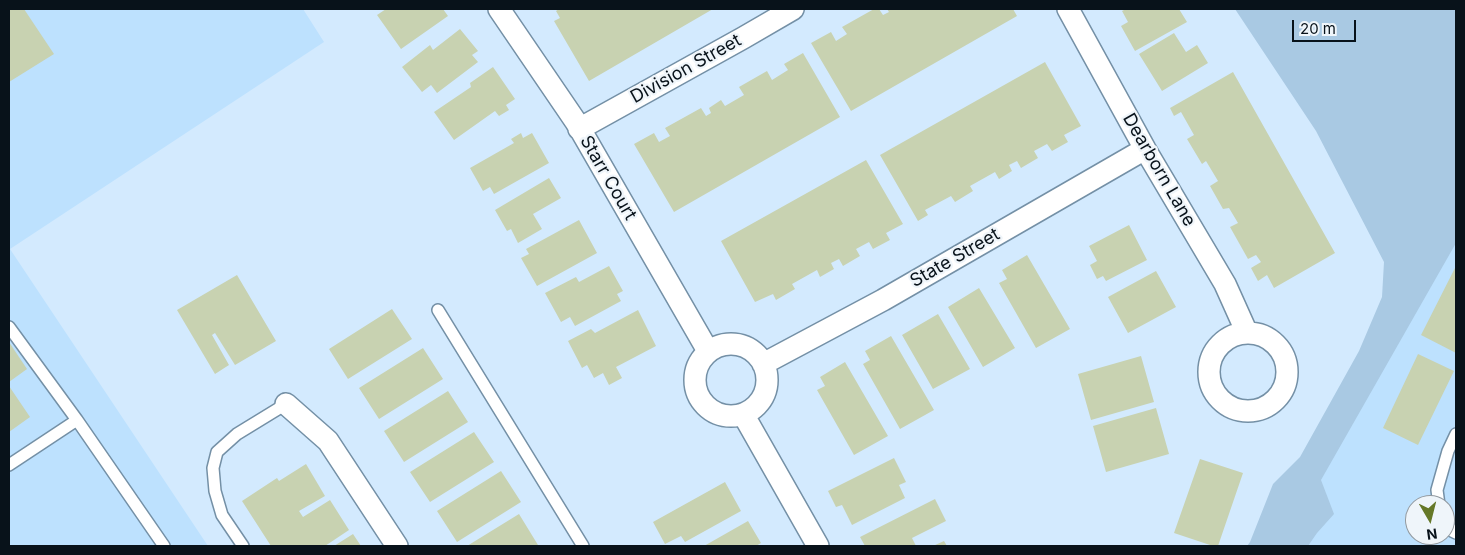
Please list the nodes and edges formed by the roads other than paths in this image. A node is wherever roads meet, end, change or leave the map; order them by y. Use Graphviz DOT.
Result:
graph roads {
  1 [pos="499,9"];
  2 [pos="793,9"];
  3 [pos="1068,9"];
  4 [pos="580,128"];
  5 [pos="1145,149"];
  6 [pos="438,310"];
  7 [pos="9,327"];
  8 [pos="1247,333"];
  9 [pos="708,351"];
  10 [pos="763,364"];
  11 [pos="286,404"];
  12 [pos="743,414"];
  13 [pos="77,420"];
  14 [pos="1456,434"];
  15 [pos="9,466"];
  16 [pos="1438,495"];
  17 [pos="164,546"];
  18 [pos="243,546"];
  19 [pos="397,546"];
  20 [pos="583,546"];
  21 [pos="818,546"];
  1 -- 4 [label="street, Starr Court"];
  2 -- 4 [label="street, Division Street"];
  3 -- 5 [label="street, Dearborn Lane"];
  4 -- 9 [label="street, Starr Court"];
  5 -- 8 [label="street, Dearborn Lane"];
  5 -- 10 [label="street, State Street"];
  6 -- 20 [label="lane"];
  7 -- 13 [label="lane"];
  9 -- 10 [label="street"];
  9 -- 12 [label="street"];
  10 -- 12 [label="street"];
  11 -- 18 [label="lane"];
  11 -- 19 [label="street"];
  12 -- 21 [label="street"];
  13 -- 15 [label="lane"];
  13 -- 17 [label="lane"];
  14 -- 16 [label="lane"];
}
